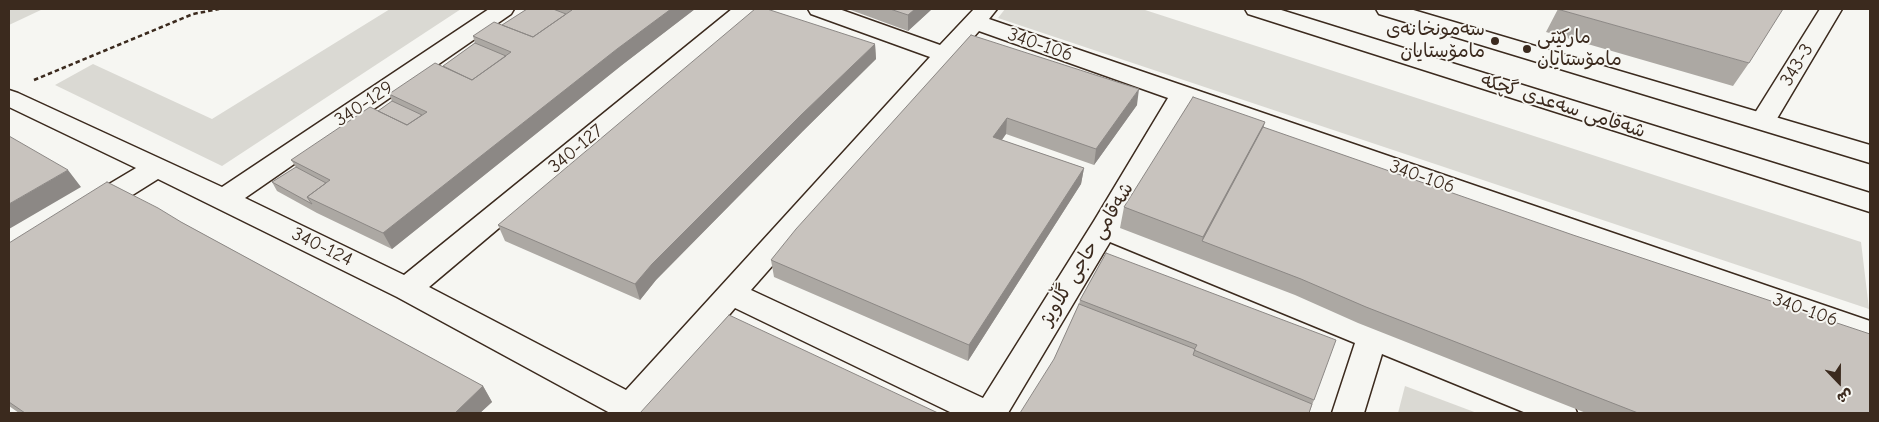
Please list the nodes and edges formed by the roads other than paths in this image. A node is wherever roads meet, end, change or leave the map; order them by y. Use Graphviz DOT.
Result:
graph roads {
  1 [pos="503,9"];
  2 [pos="745,9"];
  3 [pos="819,9"];
  4 [pos="1256,9"];
  5 [pos="1387,9"];
  6 [pos="1831,9"];
  7 [pos="1415,12"];
  8 [pos="980,15"];
  9 [pos="945,55"];
  10 [pos="18,91"];
  11 [pos="1182,94"];
  12 [pos="1762,121"];
  13 [pos="1870,154"];
  14 [pos="156,168"];
  15 [pos="224,199"];
  16 [pos="1870,203"];
  17 [pos="66,223"];
  18 [pos="1104,228"];
  19 [pos="407,290"];
  20 [pos="731,293"];
  21 [pos="1870,333"];
  22 [pos="1372,337"];
  23 [pos="628,411"];
  24 [pos="983,413"];
  25 [pos="990,413"];
  26 [pos="1348,413"];
  27 [pos="1561,413"];
  1 -- 15 [label="street, 340-129"];
  2 -- 19 [label="street, 340-127"];
  3 -- 9 [label="street"];
  4 -- 16 [label="street, شەقامی سەعدی گچکە"];
  5 -- 7 [label="street"];
  6 -- 12 [label="street, 343-3"];
  7 -- 12 [label="street"];
  8 -- 9 [label="street"];
  8 -- 11 [label="street, 340-106"];
  9 -- 20 [label="street"];
  10 -- 14 [label="street, 340-124"];
  11 -- 18 [label="street, شەقامی حاجی گڵاویژ"];
  11 -- 21 [label="street, 340-106"];
  12 -- 13 [label="street"];
  14 -- 15 [label="street, 340-124"];
  14 -- 17 [label="street"];
  15 -- 19 [label="street, 340-124"];
  18 -- 22 [label="street"];
  18 -- 25 [label="street, شەقامی حاجی گڵاویژ"];
  19 -- 23 [label="street, 340-124"];
  20 -- 23 [label="street"];
  20 -- 24 [label="street"];
  22 -- 26 [label="street"];
  22 -- 27 [label="street"];
}
